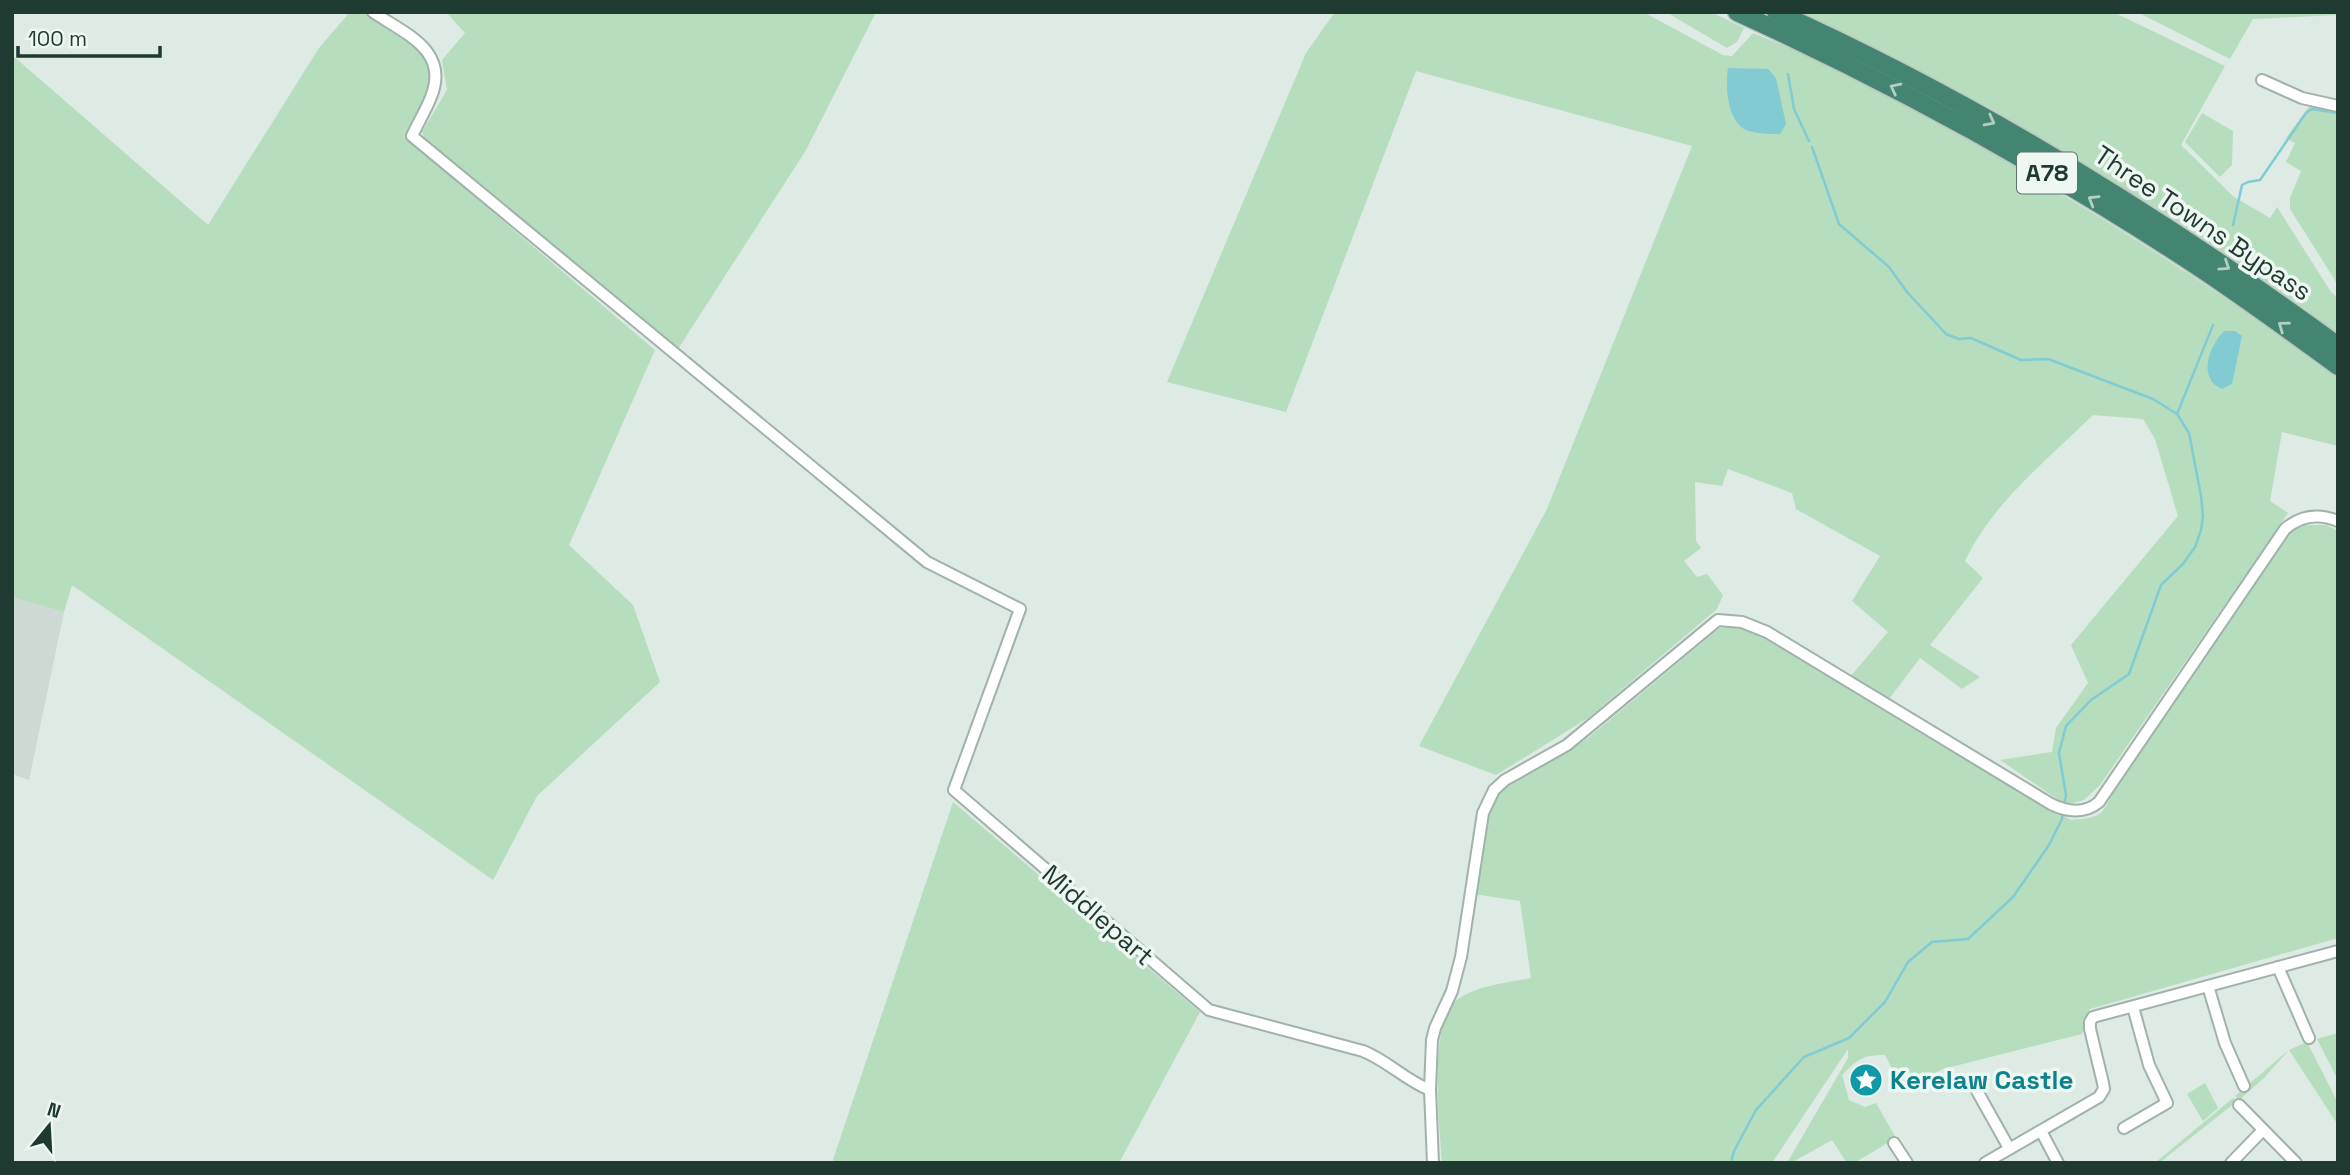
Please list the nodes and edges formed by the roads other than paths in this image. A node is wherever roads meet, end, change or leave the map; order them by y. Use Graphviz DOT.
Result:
graph roads {
  1 [pos="373,12"];
  2 [pos="1737,12"];
  3 [pos="1776,12"];
  4 [pos="2262,80"];
  5 [pos="2338,106"];
  6 [pos="2338,346"];
  7 [pos="2338,366"];
  8 [pos="2337,517"];
  9 [pos="2338,951"];
  10 [pos="2278,967"];
  11 [pos="2208,986"];
  12 [pos="2133,1007"];
  13 [pos="2309,1038"];
  14 [pos="2244,1086"];
  15 [pos="1430,1090"];
  16 [pos="1977,1091"];
  17 [pos="2239,1105"];
  18 [pos="2124,1128"];
  19 [pos="2263,1130"];
  20 [pos="2041,1131"];
  21 [pos="1894,1143"];
  22 [pos="2009,1148"];
  23 [pos="1433,1163"];
  24 [pos="1907,1163"];
  25 [pos="1985,1163"];
  26 [pos="2057,1163"];
  27 [pos="2231,1163"];
  28 [pos="2296,1163"];
  1 -- 15 [label="street, Middlepart"];
  7 -- 2 [label="highway, Three Towns Bypass / A78, one-way"];
  3 -- 6 [label="highway, Three Towns Bypass / A78, one-way"];
  4 -- 5 [label="street"];
  8 -- 15 [label="street"];
  9 -- 10 [label="street"];
  10 -- 11 [label="street"];
  10 -- 13 [label="street"];
  11 -- 12 [label="street"];
  11 -- 14 [label="street"];
  12 -- 18 [label="street"];
  12 -- 20 [label="street"];
  15 -- 23 [label="street"];
  16 -- 22 [label="street"];
  17 -- 19 [label="street"];
  19 -- 27 [label="street"];
  19 -- 28 [label="street"];
  20 -- 22 [label="street"];
  20 -- 26 [label="street"];
  21 -- 24 [label="street"];
  22 -- 25 [label="street"];
}
